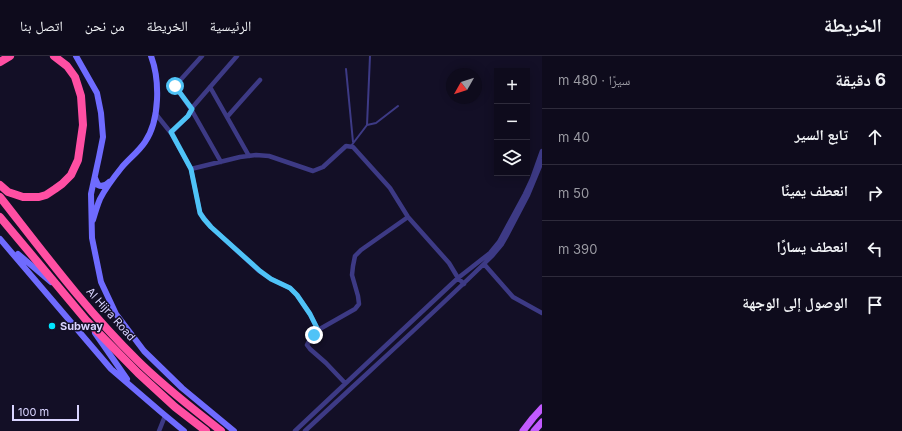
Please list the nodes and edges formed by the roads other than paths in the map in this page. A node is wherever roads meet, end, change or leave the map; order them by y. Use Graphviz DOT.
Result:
graph roads {
  1 [pos="10,56"];
  2 [pos="54,56"];
  3 [pos="76,56"];
  4 [pos="151,56"];
  5 [pos="202,56"];
  6 [pos="236,56"];
  7 [pos="370,56"];
  8 [pos="0,62"];
  9 [pos="346,69"];
  10 [pos="260,80"];
  11 [pos="210,87"];
  12 [pos="398,106"];
  13 [pos="192,109"];
  14 [pos="155,113"];
  15 [pos="227,117"];
  16 [pos="367,125"];
  17 [pos="171,132"];
  18 [pos="352,145"];
  19 [pos="542,151"];
  20 [pos="249,156"];
  21 [pos="221,162"];
  22 [pos="542,162"];
  23 [pos="191,169"];
  24 [pos="95,177"];
  25 [pos="111,182"];
  26 [pos="0,185"];
  27 [pos="0,197"];
  28 [pos="408,217"];
  29 [pos="1,218"];
  30 [pos="92,223"];
  31 [pos="0,239"];
  32 [pos="484,264"];
  33 [pos="458,278"];
  34 [pos="464,284"];
  35 [pos="62,292"];
  36 [pos="542,314"];
  37 [pos="86,320"];
  38 [pos="318,330"];
  39 [pos="396,336"];
  40 [pos="401,342"];
  41 [pos="345,383"];
  42 [pos="134,389"];
  43 [pos="331,397"];
  44 [pos="336,402"];
  45 [pos="542,408"];
  46 [pos="166,416"];
  47 [pos="542,422"];
  48 [pos="159,431"];
  49 [pos="184,431"];
  50 [pos="206,431"];
  51 [pos="221,431"];
  52 [pos="234,431"];
  53 [pos="295,431"];
  54 [pos="305,431"];
  55 [pos="523,431"];
  56 [pos="534,431"];
  1 -- 8 [label="highway"];
  2 -- 26 [label="highway"];
  3 -- 24 [label="main road"];
  4 -- 14 [label="main road"];
  5 -- 13 [label="street"];
  6 -- 11 [label="street"];
  7 -- 16 [label="lane"];
  9 -- 18 [label="lane"];
  10 -- 15 [label="street"];
  11 -- 13 [label="street"];
  11 -- 15 [label="street"];
  12 -- 16 [label="lane"];
  13 -- 17 [label="street"];
  13 -- 21 [label="street"];
  14 -- 17 [label="street"];
  14 -- 25 [label="main road"];
  15 -- 20 [label="street"];
  16 -- 18 [label="lane"];
  17 -- 23 [label="street"];
  18 -- 20 [label="street"];
  18 -- 28 [label="street"];
  19 -- 33 [label="street"];
  20 -- 21 [label="street"];
  21 -- 23 [label="street"];
  22 -- 32 [label="street"];
  23 -- 38 [label="street"];
  24 -- 25 [label="main road"];
  24 -- 30 [label="main road"];
  25 -- 30 [label="main road"];
  27 -- 51 [label="highway, Al Hijra Road"];
  28 -- 33 [label="street"];
  28 -- 38 [label="street"];
  29 -- 35 [label="highway, Al Hijra Road"];
  30 -- 52 [label="main road"];
  31 -- 35 [label="main road"];
  31 -- 42 [label="main road"];
  32 -- 34 [label="street"];
  32 -- 36 [label="street"];
  33 -- 34 [label="street"];
  33 -- 39 [label="street"];
  34 -- 40 [label="street"];
  35 -- 37 [label="highway, Al Hijra Road"];
  37 -- 42 [label="main road"];
  37 -- 50 [label="highway, Al Hijra Road"];
  38 -- 41 [label="street"];
  39 -- 40 [label="street"];
  39 -- 41 [label="street"];
  40 -- 44 [label="street"];
  41 -- 43 [label="street"];
  42 -- 46 [label="main road"];
  43 -- 44 [label="street"];
  43 -- 53 [label="street"];
  44 -- 54 [label="street"];
  45 -- 55 [label="main road"];
  46 -- 48 [label="street"];
  46 -- 49 [label="main road"];
  47 -- 56 [label="main road"];
}
